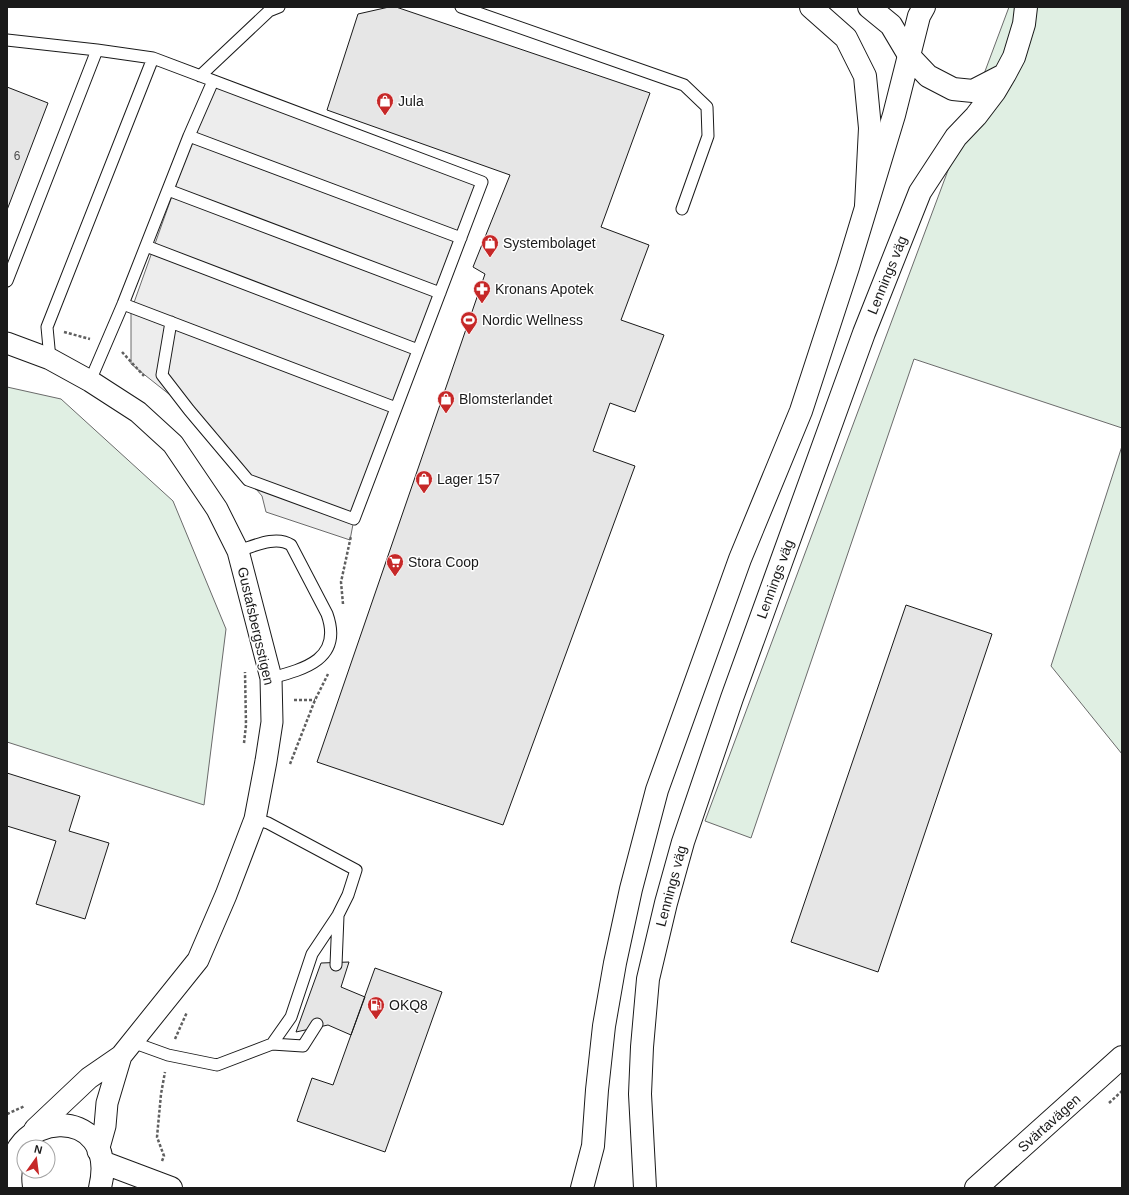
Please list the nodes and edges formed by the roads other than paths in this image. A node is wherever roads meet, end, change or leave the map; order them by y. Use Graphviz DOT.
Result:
graph roads {
  1 [pos="279,7"];
  2 [pos="462,7"];
  3 [pos="811,7"];
  4 [pos="869,7"];
  5 [pos="924,7"];
  6 [pos="1026,7"];
  7 [pos="7,40"];
  8 [pos="97,50"];
  9 [pos="910,57"];
  10 [pos="152,58"];
  11 [pos="1005,74"];
  12 [pos="200,76"];
  13 [pos="213,81"];
  14 [pos="189,136"];
  15 [pos="168,190"];
  16 [pos="866,206"];
  17 [pos="682,209"];
  18 [pos="460,238"];
  19 [pos="146,246"];
  20 [pos="7,281"];
  21 [pos="440,293"];
  22 [pos="123,304"];
  23 [pos="171,322"];
  24 [pos="7,343"];
  25 [pos="418,350"];
  26 [pos="50,359"];
  27 [pos="90,381"];
  28 [pos="396,408"];
  29 [pos="238,551"];
  30 [pos="271,678"];
  31 [pos="254,819"];
  32 [pos="338,915"];
  33 [pos="336,966"];
  34 [pos="317,1024"];
  35 [pos="272,1044"];
  36 [pos="127,1049"];
  37 [pos="1122,1057"];
  38 [pos="22,1134"];
  39 [pos="100,1156"];
  40 [pos="9,1183"];
  41 [pos="100,1188"];
  42 [pos="171,1188"];
  43 [pos="582,1188"];
  44 [pos="646,1188"];
  45 [pos="976,1188"];
  1 -- 12 [label="lane"];
  2 -- 17 [label="lane"];
  3 -- 16 [label="main road"];
  4 -- 9 [label="main road"];
  5 -- 9 [label="main road"];
  6 -- 11 [label="main road, Lennings väg"];
  7 -- 8 [label="lane"];
  8 -- 10 [label="lane"];
  8 -- 20 [label="lane"];
  9 -- 11 [label="main road"];
  9 -- 16 [label="main road"];
  10 -- 12 [label="lane"];
  10 -- 26 [label="lane"];
  11 -- 44 [label="main road, Lennings väg"];
  12 -- 13 [label="lane"];
  13 -- 14 [label="lane"];
  13 -- 18 [label="lane"];
  14 -- 15 [label="lane"];
  14 -- 18 [label="lane"];
  15 -- 19 [label="lane"];
  15 -- 21 [label="lane"];
  16 -- 43 [label="main road"];
  18 -- 21 [label="lane"];
  19 -- 22 [label="lane"];
  19 -- 25 [label="lane"];
  21 -- 25 [label="lane"];
  22 -- 23 [label="lane"];
  22 -- 27 [label="lane"];
  23 -- 28 [label="lane"];
  23 -- 28 [label="lane"];
  24 -- 26 [label="street, Gustafsbergsstigen"];
  25 -- 28 [label="lane"];
  26 -- 27 [label="street, Gustafsbergsstigen"];
  27 -- 29 [label="street, Gustafsbergsstigen"];
  29 -- 30 [label="street, Gustafsbergsstigen"];
  29 -- 30 [label="lane"];
  30 -- 31 [label="street, Gustafsbergsstigen"];
  31 -- 32 [label="lane"];
  31 -- 36 [label="street, Gustafsbergsstigen"];
  32 -- 33 [label="lane"];
  32 -- 35 [label="lane"];
  34 -- 35 [label="lane"];
  35 -- 36 [label="lane"];
  36 -- 38 [label="street, Gustafsbergsstigen"];
  36 -- 39 [label="street, Gustafsbergsstigen"];
  37 -- 45 [label="main road, Svärtavägen"];
  38 -- 39 [label="main road"];
  38 -- 40 [label="main road"];
  39 -- 41 [label="main road"];
  39 -- 42 [label="main road"];
}
